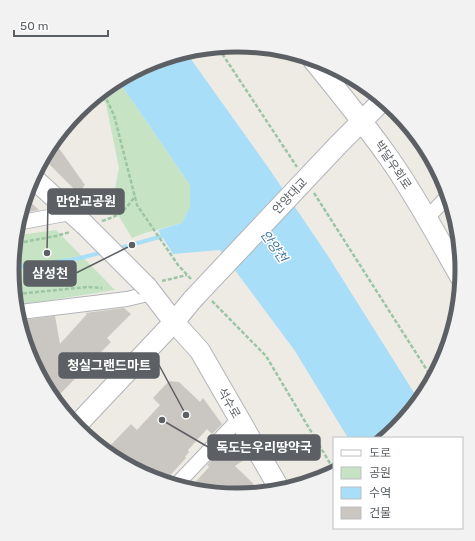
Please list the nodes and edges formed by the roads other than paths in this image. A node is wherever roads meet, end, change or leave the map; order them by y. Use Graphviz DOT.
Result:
graph roads {
  1 [pos="305,63"];
  2 [pos="319,68"];
  3 [pos="329,73"];
  4 [pos="337,89"];
  5 [pos="379,104"];
  6 [pos="362,122"];
  7 [pos="38,183"];
  8 [pos="444,200"];
  9 [pos="427,218"];
  10 [pos="78,219"];
  11 [pos="24,222"];
  12 [pos="456,268"];
  13 [pos="153,287"];
  14 [pos="23,312"];
  15 [pos="174,322"];
  16 [pos="239,419"];
  17 [pos="80,422"];
  18 [pos="179,481"];
  19 [pos="277,485"];
  1 -- 4 [label="street"];
  2 -- 4 [label="street, 박달우회로"];
  3 -- 4 [label="street"];
  4 -- 6 [label="street, 박달우회로"];
  5 -- 6 [label="street, 안양대교"];
  6 -- 9 [label="street, 박달우회로"];
  6 -- 15 [label="street, 안양대교, bridge"];
  7 -- 10 [label="street, 석수로"];
  8 -- 9 [label="street"];
  9 -- 12 [label="street, 박달우회로"];
  10 -- 11 [label="street"];
  10 -- 13 [label="street, 석수로, bridge"];
  13 -- 14 [label="street"];
  13 -- 15 [label="street, 석수로"];
  15 -- 16 [label="street, 석수로"];
  15 -- 17 [label="street, 안양대교"];
  16 -- 18 [label="street"];
  16 -- 19 [label="street, 석수로"];
}
